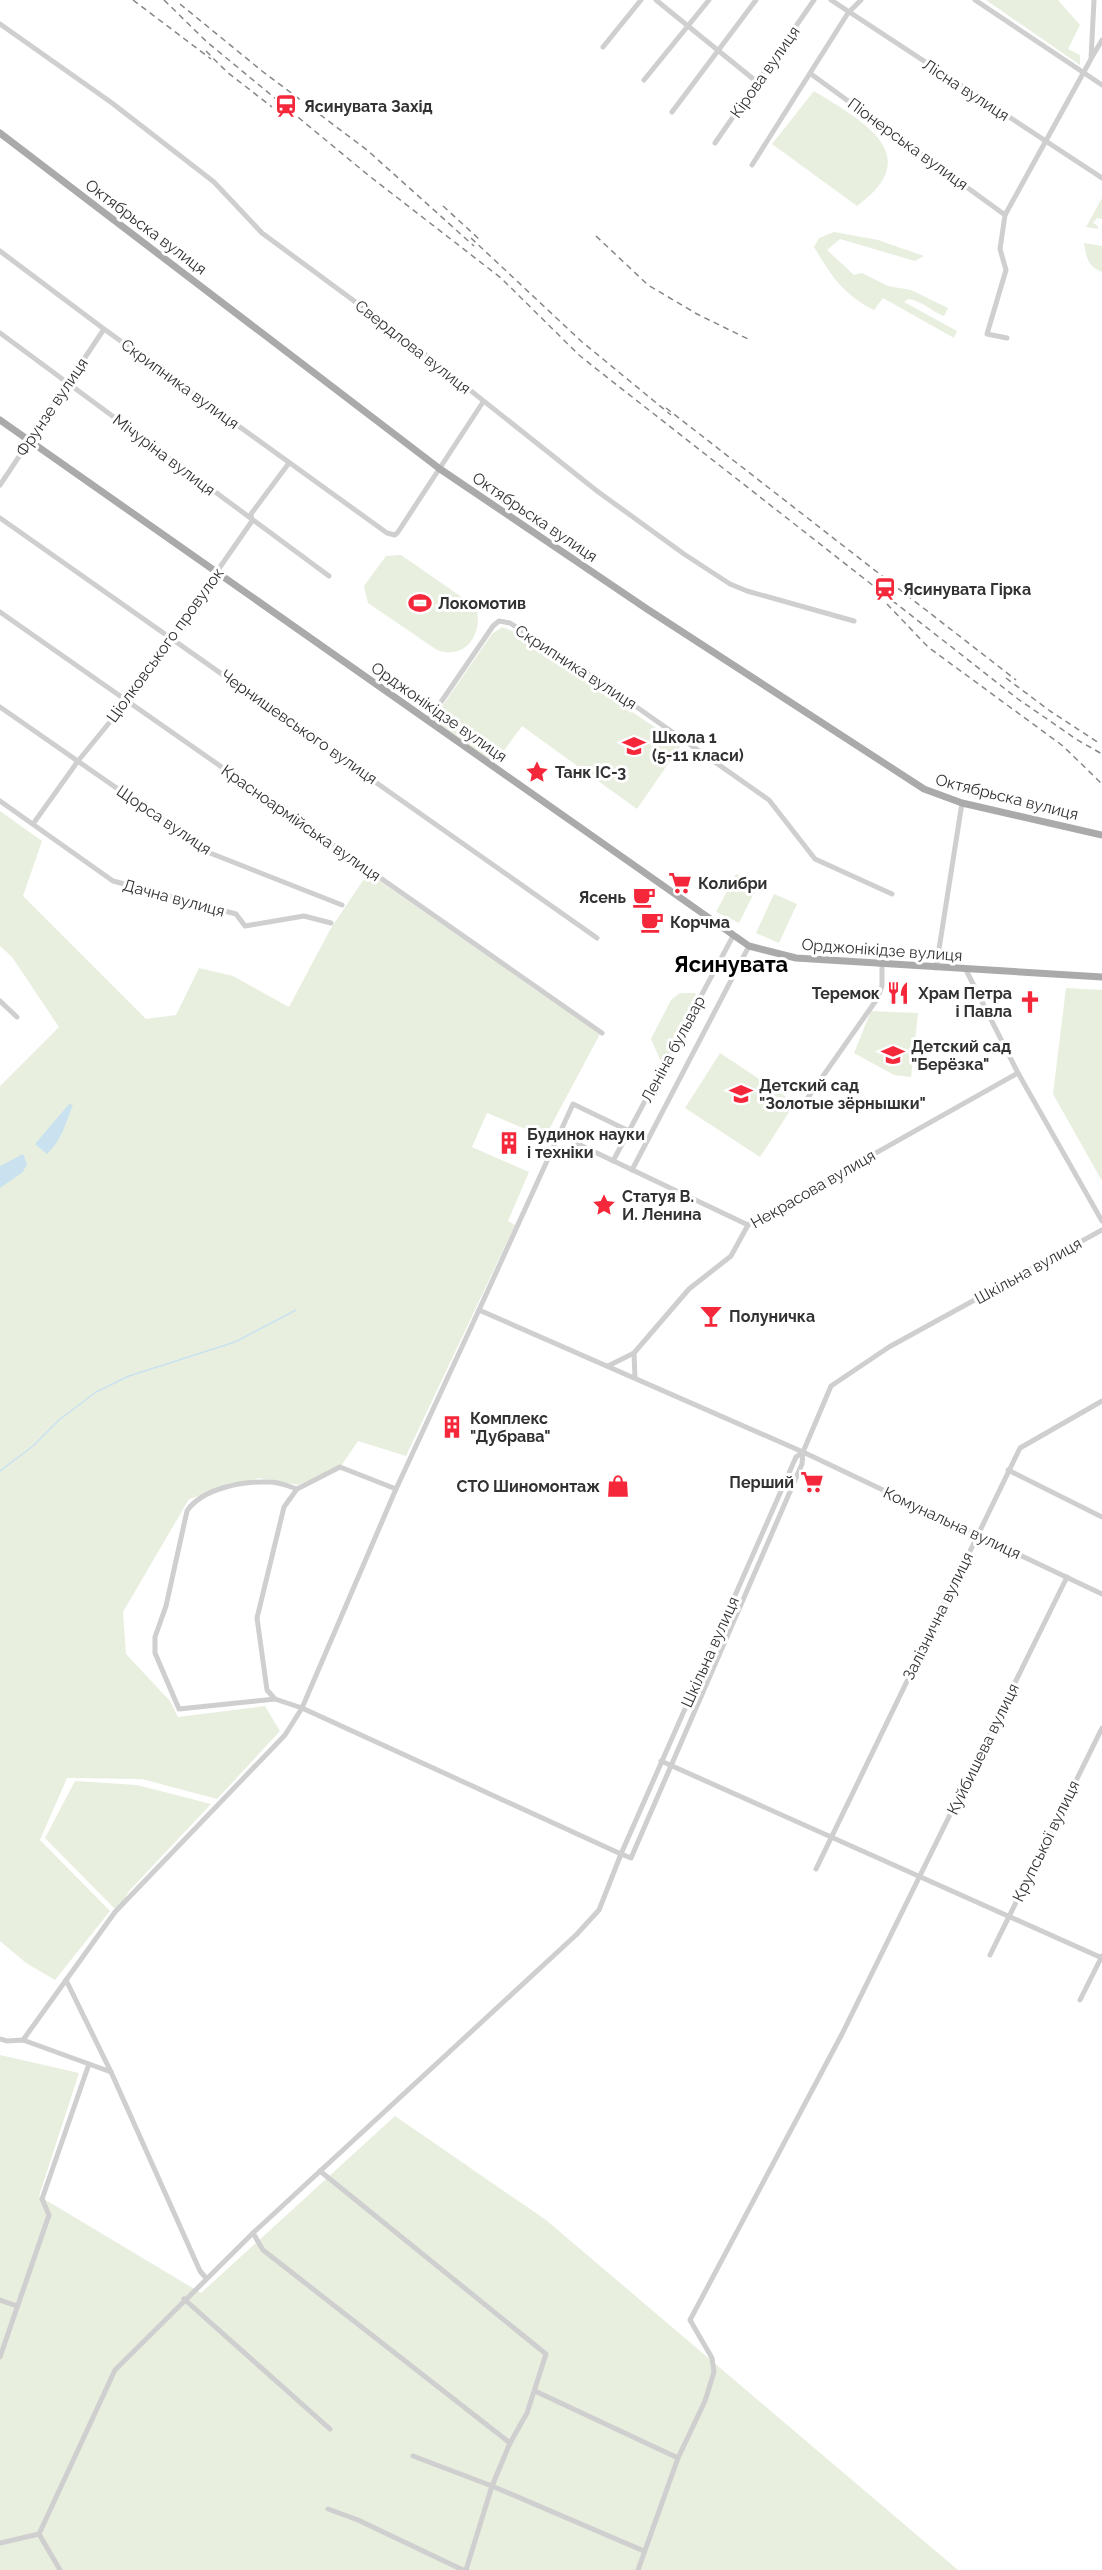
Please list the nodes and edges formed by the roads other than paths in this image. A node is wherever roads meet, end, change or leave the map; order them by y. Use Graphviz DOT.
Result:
graph roads {
  1 [pos="641,0"];
  2 [pos="656,0"];
  3 [pos="709,0"];
  4 [pos="756,0"];
  5 [pos="814,0"];
  6 [pos="831,0"];
  7 [pos="861,0"];
  8 [pos="975,0"];
  9 [pos="1094,2"];
  10 [pos="1102,10"];
  11 [pos="848,13"];
  12 [pos="0,24"];
  13 [pos="686,26"];
  14 [pos="1102,40"];
  15 [pos="603,47"];
  16 [pos="717,51"];
  17 [pos="1091,59"];
  18 [pos="811,74"];
  19 [pos="1083,75"];
  20 [pos="644,80"];
  21 [pos="757,82"];
  22 [pos="1102,85"];
  23 [pos="672,112"];
  24 [pos="0,133"];
  25 [pos="1045,142"];
  26 [pos="715,144"];
  27 [pos="752,165"];
  28 [pos="1102,178"];
  29 [pos="1005,215"];
  30 [pos="0,251"];
  31 [pos="104,329"];
  32 [pos="0,333"];
  33 [pos="1007,338"];
  34 [pos="67,383"];
  35 [pos="483,402"];
  36 [pos="0,420"];
  37 [pos="30,441"];
  38 [pos="288,463"];
  39 [pos="440,469"];
  40 [pos="0,485"];
  41 [pos="0,518"];
  42 [pos="252,521"];
  43 [pos="217,572"];
  44 [pos="329,576"];
  45 [pos="0,612"];
  46 [pos="854,621"];
  47 [pos="171,638"];
  48 [pos="127,701"];
  49 [pos="0,707"];
  50 [pos="428,721"];
  51 [pos="78,761"];
  52 [pos="0,801"];
  53 [pos="962,803"];
  54 [pos="33,824"];
  55 [pos="1102,835"];
  56 [pos="892,894"];
  57 [pos="342,905"];
  58 [pos="331,923"];
  59 [pos="733,936"];
  60 [pos="597,938"];
  61 [pos="750,946"];
  62 [pos="882,964"];
  63 [pos="936,968"];
  64 [pos="966,970"];
  65 [pos="1102,977"];
  66 [pos="0,1002"];
  67 [pos="17,1017"];
  68 [pos="602,1033"];
  69 [pos="1018,1073"];
  70 [pos="802,1106"];
  71 [pos="629,1131"];
  72 [pos="559,1136"];
  73 [pos="613,1161"];
  74 [pos="632,1170"];
  75 [pos="1102,1221"];
  76 [pos="748,1226"];
  77 [pos="1102,1230"];
  78 [pos="479,1310"];
  79 [pos="634,1353"];
  80 [pos="608,1366"];
  81 [pos="635,1378"];
  82 [pos="1102,1401"];
  83 [pos="803,1452"];
  84 [pos="1008,1470"];
  85 [pos="297,1489"];
  86 [pos="396,1489"];
  87 [pos="1102,1517"];
  88 [pos="977,1534"];
  89 [pos="1066,1577"];
  90 [pos="1102,1594"];
  91 [pos="275,1699"];
  92 [pos="302,1708"];
  93 [pos="1102,1728"];
  94 [pos="661,1761"];
  95 [pos="671,1765"];
  96 [pos="831,1837"];
  97 [pos="621,1854"];
  98 [pos="816,1869"];
  99 [pos="921,1877"];
  100 [pos="1009,1916"];
  101 [pos="990,1955"];
  102 [pos="1102,1957"];
  103 [pos="66,1980"];
  104 [pos="1080,2000"];
  105 [pos="0,2039"];
  106 [pos="23,2040"];
  107 [pos="89,2064"];
  108 [pos="111,2072"];
  109 [pos="320,2171"];
  110 [pos="253,2233"];
  111 [pos="206,2278"];
  112 [pos="184,2299"];
  113 [pos="0,2300"];
  114 [pos="16,2306"];
  115 [pos="0,2357"];
  116 [pos="535,2391"];
  117 [pos="330,2429"];
  118 [pos="510,2443"];
  119 [pos="413,2456"];
  120 [pos="678,2458"];
  121 [pos="492,2486"];
  122 [pos="328,2509"];
  123 [pos="39,2534"];
  124 [pos="0,2543"];
  125 [pos="644,2551"];
  126 [pos="60,2570"];
  127 [pos="464,2570"];
  128 [pos="638,2570"];
  1 -- 15 [label="street"];
  2 -- 13 [label="street"];
  3 -- 13 [label="street"];
  4 -- 16 [label="street"];
  5 -- 21 [label="street, Кірова вулиця"];
  6 -- 11 [label="street, Лісна вулиця"];
  7 -- 11 [label="street"];
  8 -- 19 [label="street"];
  9 -- 10 [label="street"];
  9 -- 17 [label="street"];
  11 -- 18 [label="street"];
  11 -- 25 [label="street, Лісна вулиця"];
  12 -- 35 [label="street, Свердлова вулиця"];
  13 -- 16 [label="street"];
  13 -- 20 [label="street"];
  14 -- 17 [label="street"];
  16 -- 21 [label="street"];
  16 -- 23 [label="street"];
  17 -- 19 [label="street"];
  18 -- 27 [label="street"];
  18 -- 29 [label="street, Піонерська вулиця"];
  19 -- 22 [label="street"];
  19 -- 25 [label="street"];
  21 -- 26 [label="street, Кірова вулиця"];
  24 -- 39 [label="main road, Октябрьска вулиця"];
  25 -- 28 [label="street, Лісна вулиця"];
  25 -- 29 [label="street"];
  29 -- 33 [label="street"];
  30 -- 31 [label="street, Скрипника вулиця"];
  31 -- 34 [label="street, Фрунзе вулиця"];
  31 -- 38 [label="street, Скрипника вулиця"];
  32 -- 34 [label="street, Мічуріна вулиця"];
  34 -- 37 [label="street, Фрунзе вулиця"];
  34 -- 42 [label="street, Мічуріна вулиця"];
  35 -- 39 [label="street"];
  35 -- 46 [label="street, Свердлова вулиця"];
  36 -- 37 [label="main road, Орджонікідзе вулиця"];
  37 -- 40 [label="street, Фрунзе вулиця"];
  37 -- 43 [label="main road, Орджонікідзе вулиця"];
  38 -- 39 [label="street, Скрипника вулиця"];
  38 -- 42 [label="street, Ціолковського провулок"];
  39 -- 53 [label="main road, Октябрьска вулиця"];
  41 -- 47 [label="street, Чернишевського вулиця"];
  42 -- 43 [label="street, Ціолковського провулок"];
  42 -- 44 [label="street, Мічуріна вулиця"];
  43 -- 47 [label="street, Ціолковського провулок"];
  43 -- 50 [label="main road, Орджонікідзе вулиця"];
  45 -- 48 [label="street, Красноармійська вулиця"];
  47 -- 48 [label="street, Ціолковського провулок"];
  47 -- 60 [label="street, Чернишевського вулиця"];
  48 -- 51 [label="street, Ціолковського провулок"];
  48 -- 68 [label="street, Красноармійська вулиця"];
  49 -- 51 [label="street, Щорса вулиця"];
  50 -- 56 [label="street, Скрипника вулиця"];
  50 -- 59 [label="main road, Орджонікідзе вулиця"];
  51 -- 54 [label="street, Ціолковського провулок"];
  51 -- 57 [label="street, Щорса вулиця"];
  52 -- 54 [label="street, Дачна вулиця"];
  53 -- 55 [label="main road, Октябрьска вулиця"];
  53 -- 63 [label="street"];
  54 -- 58 [label="street, Дачна вулиця"];
  59 -- 61 [label="main road, Орджонікідзе вулиця"];
  59 -- 71 [label="street, Леніна бульвар"];
  61 -- 62 [label="main road, Орджонікідзе вулиця"];
  61 -- 74 [label="street, Леніна бульвар"];
  62 -- 63 [label="main road, Орджонікідзе вулиця"];
  62 -- 70 [label="street"];
  63 -- 64 [label="main road, Орджонікідзе вулиця"];
  64 -- 65 [label="main road, Орджонікідзе вулиця"];
  64 -- 69 [label="street"];
  66 -- 67 [label="street"];
  69 -- 75 [label="street"];
  69 -- 76 [label="street, Некрасова вулиця"];
  71 -- 72 [label="street"];
  71 -- 73 [label="street, Леніна бульвар"];
  72 -- 73 [label="street"];
  72 -- 78 [label="street"];
  73 -- 74 [label="street"];
  74 -- 76 [label="street"];
  76 -- 79 [label="street, Некрасова вулиця"];
  77 -- 83 [label="street, Шкільна вулиця"];
  78 -- 80 [label="street, Комунальна вулиця"];
  78 -- 86 [label="street"];
  79 -- 80 [label="street"];
  79 -- 81 [label="street"];
  80 -- 81 [label="street, Комунальна вулиця"];
  81 -- 83 [label="street, Комунальна вулиця"];
  82 -- 84 [label="street, Залізнична вулиця"];
  83 -- 88 [label="street, Комунальна вулиця"];
  83 -- 94 [label="street, Шкільна вулиця"];
  83 -- 95 [label="street, Шкільна вулиця"];
  84 -- 87 [label="street"];
  84 -- 88 [label="street, Залізнична вулиця"];
  85 -- 86 [label="street"];
  85 -- 91 [label="street"];
  85 -- 91 [label="street"];
  86 -- 92 [label="street"];
  88 -- 89 [label="street, Комунальна вулиця"];
  88 -- 96 [label="street, Залізнична вулиця"];
  89 -- 90 [label="street, Комунальна вулиця"];
  89 -- 99 [label="street, Куйбишева вулиця"];
  91 -- 92 [label="street"];
  92 -- 97 [label="street"];
  92 -- 103 [label="street"];
  93 -- 100 [label="street, Крупської вулиця"];
  94 -- 95 [label="street"];
  94 -- 97 [label="street, Шкільна вулиця"];
  95 -- 96 [label="street"];
  95 -- 97 [label="street, Шкільна вулиця"];
  96 -- 98 [label="street, Залізнична вулиця"];
  96 -- 99 [label="street"];
  97 -- 109 [label="street, Шкільна вулиця"];
  99 -- 100 [label="street"];
  99 -- 120 [label="street, Куйбишева вулиця"];
  100 -- 101 [label="street, Крупської вулиця"];
  100 -- 102 [label="street"];
  102 -- 104 [label="street"];
  103 -- 106 [label="street"];
  103 -- 108 [label="street"];
  105 -- 106 [label="street"];
  106 -- 107 [label="street"];
  107 -- 108 [label="street"];
  107 -- 114 [label="street"];
  108 -- 111 [label="street"];
  109 -- 110 [label="street, Шкільна вулиця"];
  109 -- 116 [label="street"];
  110 -- 111 [label="street, Шкільна вулиця"];
  110 -- 118 [label="street"];
  111 -- 112 [label="street, Шкільна вулиця"];
  112 -- 117 [label="street"];
  112 -- 123 [label="street, Шкільна вулиця"];
  113 -- 114 [label="street"];
  114 -- 115 [label="street"];
  116 -- 118 [label="street"];
  116 -- 120 [label="street"];
  118 -- 121 [label="street"];
  119 -- 121 [label="street"];
  120 -- 125 [label="street"];
  121 -- 125 [label="street"];
  121 -- 127 [label="street"];
  122 -- 127 [label="street"];
  123 -- 124 [label="street"];
  123 -- 126 [label="street"];
  125 -- 128 [label="street"];
}
